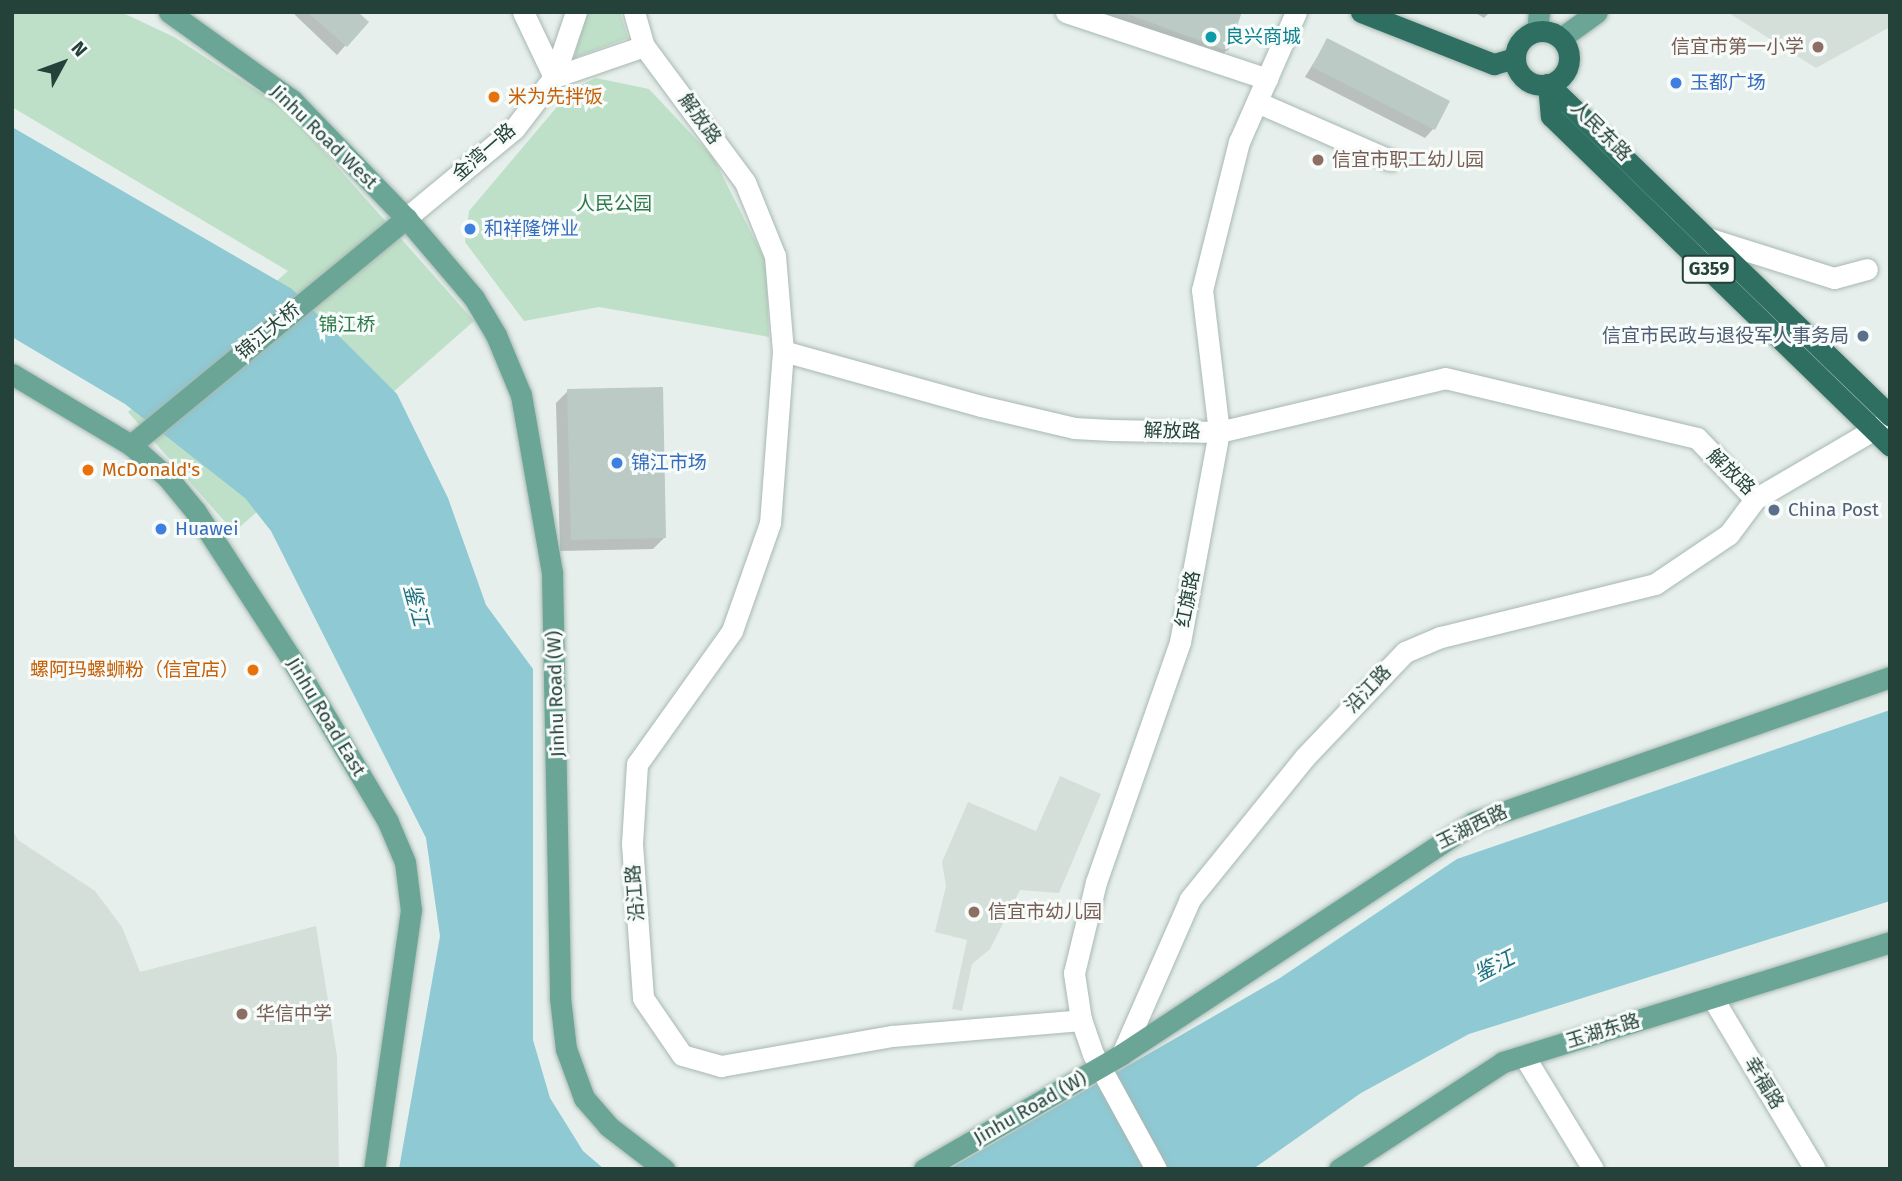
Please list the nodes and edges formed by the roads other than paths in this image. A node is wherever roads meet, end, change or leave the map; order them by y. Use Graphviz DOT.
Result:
graph roads {
  1 [pos="523,12"];
  2 [pos="576,12"];
  3 [pos="634,12"];
  4 [pos="1066,12"];
  5 [pos="1296,12"];
  6 [pos="1361,12"];
  7 [pos="1399,12"];
  8 [pos="1581,12"];
  9 [pos="1597,12"];
  10 [pos="178,14"];
  11 [pos="1538,22"];
  12 [pos="1561,38"];
  13 [pos="644,46"];
  14 [pos="1515,58"];
  15 [pos="554,77"];
  16 [pos="1267,79"];
  17 [pos="1548,84"];
  18 [pos="1256,102"];
  19 [pos="1390,160"];
  20 [pos="406,218"];
  21 [pos="1707,238"];
  22 [pos="1867,269"];
  23 [pos="783,351"];
  24 [pos="14,378"];
  25 [pos="1884,422"];
  26 [pos="1219,432"];
  27 [pos="131,444"];
  28 [pos="1890,446"];
  29 [pos="1755,499"];
  30 [pos="1890,677"];
  31 [pos="1890,942"];
  32 [pos="1712,997"];
  33 [pos="1081,1020"];
  34 [pos="1122,1054"];
  35 [pos="1524,1056"];
  36 [pos="1100,1068"];
  37 [pos="1362,1163"];
  38 [pos="374,1169"];
  39 [pos="664,1169"];
  40 [pos="924,1169"];
  41 [pos="1156,1169"];
  42 [pos="1339,1169"];
  43 [pos="1593,1169"];
  44 [pos="1815,1169"];
  1 -- 15 [label="street"];
  2 -- 15 [label="street"];
  3 -- 13 [label="street, 解放路"];
  4 -- 16 [label="street"];
  5 -- 16 [label="street, 红旗路"];
  6 -- 14 [label="highway"];
  7 -- 14 [label="highway"];
  8 -- 12 [label="main road"];
  9 -- 12 [label="main road"];
  10 -- 20 [label="main road, Jinhu Road West"];
  11 -- 12 [label="highway"];
  11 -- 14 [label="highway"];
  12 -- 17 [label="highway"];
  13 -- 15 [label="street"];
  13 -- 23 [label="street, 解放路"];
  14 -- 17 [label="highway"];
  15 -- 20 [label="street, 金湾一路"];
  16 -- 18 [label="street, 红旗路"];
  17 -- 21 [label="highway, 人民东路 / G359"];
  17 -- 25 [label="highway, 人民东路 / G359"];
  18 -- 19 [label="street"];
  18 -- 26 [label="street, 红旗路"];
  20 -- 27 [label="main road, 锦江大桥"];
  20 -- 39 [label="main road, Jinhu Road (W)"];
  21 -- 22 [label="street"];
  21 -- 25 [label="highway, 人民东路 / G359"];
  23 -- 26 [label="street, 解放路"];
  23 -- 33 [label="street, 沿江路"];
  24 -- 27 [label="main road, Jinhu Road East"];
  25 -- 28 [label="highway, 人民东路 / G359"];
  25 -- 29 [label="street, 解放路"];
  26 -- 29 [label="street, 解放路"];
  26 -- 33 [label="street, 红旗路"];
  27 -- 38 [label="main road, Jinhu Road East"];
  29 -- 34 [label="street, 沿江路"];
  30 -- 34 [label="main road, 玉湖西路"];
  31 -- 32 [label="main road, 玉湖东路"];
  32 -- 35 [label="main road, 玉湖东路"];
  32 -- 44 [label="street, 幸福路"];
  33 -- 36 [label="street, 红旗路"];
  34 -- 36 [label="main road, 玉湖西路"];
  35 -- 37 [label="main road, 玉湖东路"];
  35 -- 43 [label="street"];
  36 -- 40 [label="main road, Jinhu Road (W)"];
  36 -- 41 [label="street, 红旗路"];
  37 -- 42 [label="main road, 玉湖东路"];
}
